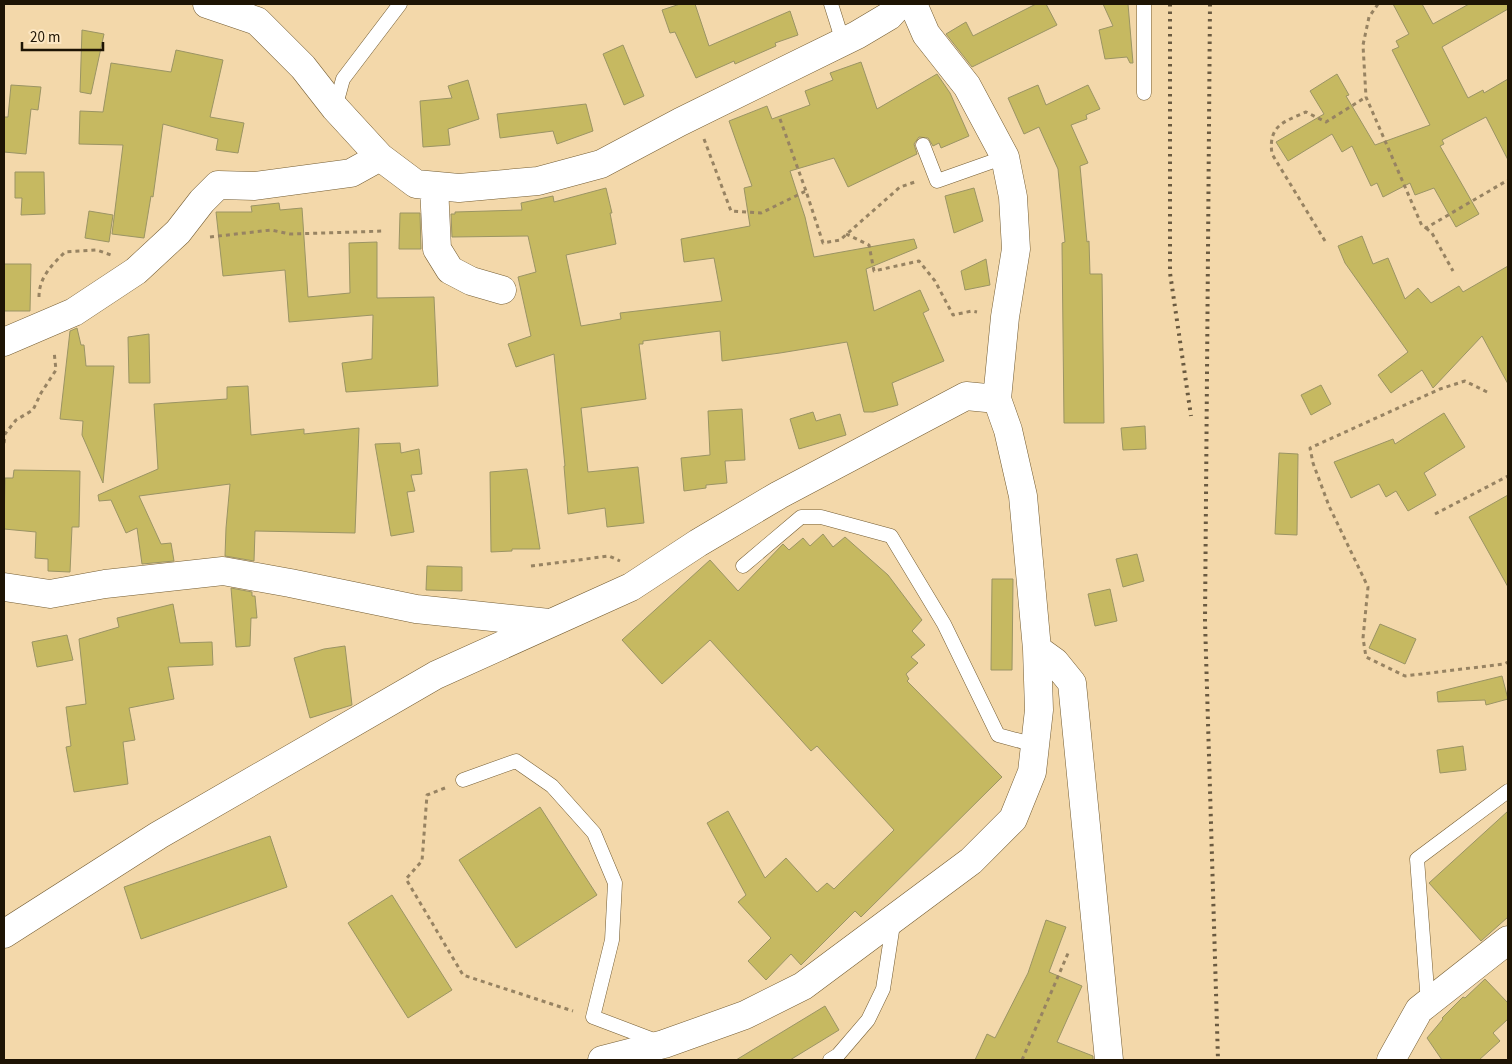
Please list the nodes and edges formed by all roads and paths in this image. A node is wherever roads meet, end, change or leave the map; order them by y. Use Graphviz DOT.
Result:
graph roads {
  1 [pos="207,4"];
  2 [pos="400,4"];
  3 [pos="831,4"];
  4 [pos="900,4"];
  5 [pos="914,4"];
  6 [pos="1144,4"];
  7 [pos="1378,4"];
  8 [pos="843,42"];
  9 [pos="1144,94"];
  10 [pos="1366,97"];
  11 [pos="335,108"];
  12 [pos="695,115"];
  13 [pos="780,120"];
  14 [pos="923,144"];
  15 [pos="380,157"];
  16 [pos="1005,157"];
  17 [pos="934,175"];
  18 [pos="1508,180"];
  19 [pos="434,186"];
  20 [pos="806,192"];
  21 [pos="1426,228"];
  22 [pos="385,231"];
  23 [pos="846,234"];
  24 [pos="172,238"];
  25 [pos="1325,241"];
  26 [pos="143,265"];
  27 [pos="1453,271"];
  28 [pos="502,290"];
  29 [pos="1005,317"];
  30 [pos="41,326"];
  31 [pos="4,342"];
  32 [pos="1487,392"];
  33 [pos="997,399"];
  34 [pos="4,443"];
  35 [pos="1508,476"];
  36 [pos="1435,514"];
  37 [pos="531,566"];
  38 [pos="744,566"];
  39 [pos="651,574"];
  40 [pos="4,587"];
  41 [pos="551,624"];
  42 [pos="1037,649"];
  43 [pos="1508,662"];
  44 [pos="1036,746"];
  45 [pos="463,780"];
  46 [pos="1508,792"];
  47 [pos="894,918"];
  48 [pos="1096,925"];
  49 [pos="4,934"];
  50 [pos="1508,940"];
  51 [pos="1428,1002"];
  52 [pos="592,1018"];
  53 [pos="664,1044"];
  54 [pos="602,1060"];
  55 [pos="830,1060"];
  56 [pos="1022,1060"];
  57 [pos="1109,1060"];
  58 [pos="1391,1060"];
  1 -- 11 [label="street"];
  2 -- 11 [label="lane"];
  3 -- 8 [label="lane"];
  4 -- 8 [label="street"];
  5 -- 16 [label="street"];
  6 -- 9 [label="lane"];
  7 -- 10 [label="path"];
  8 -- 12 [label="street"];
  10 -- 21 [label="path"];
  10 -- 25 [label="path"];
  11 -- 15 [label="street"];
  12 -- 19 [label="street"];
  12 -- 20 [label="path"];
  13 -- 20 [label="path"];
  14 -- 17 [label="lane"];
  15 -- 19 [label="street"];
  15 -- 24 [label="street"];
  16 -- 17 [label="lane"];
  16 -- 29 [label="street"];
  17 -- 23 [label="path"];
  18 -- 21 [label="path"];
  19 -- 28 [label="street"];
  20 -- 23 [label="path"];
  21 -- 27 [label="path"];
  22 -- 24 [label="path"];
  23 -- 29 [label="path"];
  24 -- 26 [label="street"];
  26 -- 30 [label="street"];
  26 -- 30 [label="path"];
  29 -- 33 [label="street"];
  30 -- 31 [label="street"];
  30 -- 34 [label="path"];
  32 -- 43 [label="path"];
  33 -- 39 [label="street"];
  33 -- 42 [label="street"];
  35 -- 36 [label="path"];
  37 -- 39 [label="path"];
  38 -- 44 [label="lane"];
  39 -- 41 [label="street"];
  40 -- 41 [label="street"];
  41 -- 49 [label="street"];
  42 -- 44 [label="street"];
  42 -- 48 [label="street"];
  44 -- 47 [label="street"];
  45 -- 52 [label="lane"];
  45 -- 52 [label="path"];
  46 -- 51 [label="lane"];
  47 -- 53 [label="street"];
  47 -- 55 [label="lane"];
  48 -- 56 [label="path"];
  48 -- 57 [label="street"];
  50 -- 51 [label="street"];
  51 -- 58 [label="street"];
  52 -- 53 [label="lane"];
  53 -- 54 [label="street"];
}
